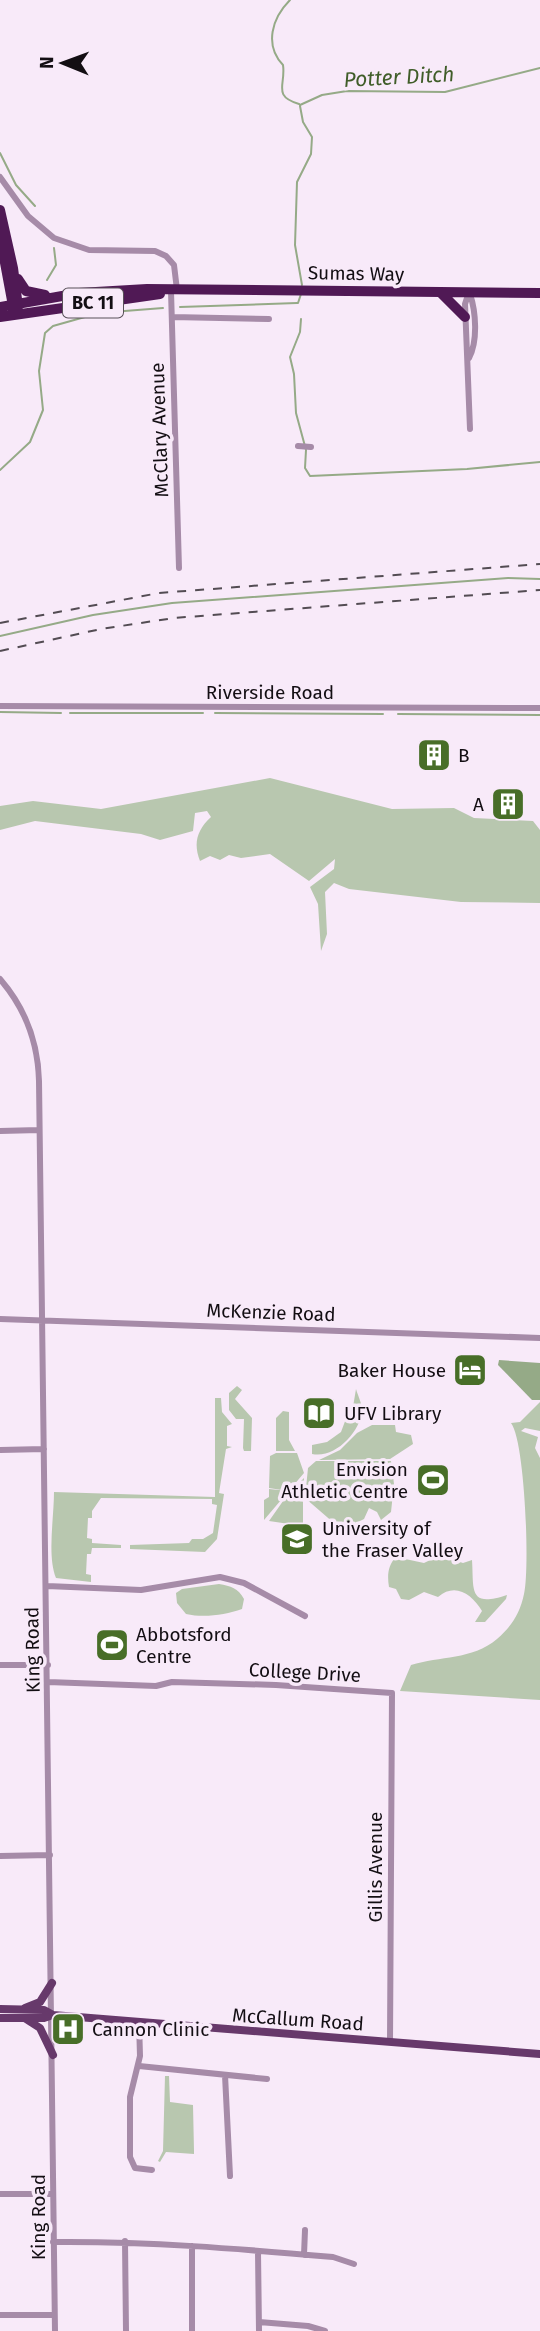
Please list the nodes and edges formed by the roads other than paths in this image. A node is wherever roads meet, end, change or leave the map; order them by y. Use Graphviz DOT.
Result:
graph roads {
  1 [pos="0,177"];
  2 [pos="0,210"];
  3 [pos="0,236"];
  4 [pos="13,268"];
  5 [pos="174,291"];
  6 [pos="440,292"];
  7 [pos="469,292"];
  8 [pos="540,293"];
  9 [pos="63,295"];
  10 [pos="0,307"];
  11 [pos="15,308"];
  12 [pos="0,317"];
  13 [pos="172,317"];
  14 [pos="465,317"];
  15 [pos="269,318"];
  16 [pos="469,358"];
  17 [pos="470,429"];
  18 [pos="298,446"];
  19 [pos="311,447"];
  20 [pos="179,568"];
  21 [pos="0,706"];
  22 [pos="540,708"];
  23 [pos="0,979"];
  24 [pos="39,1130"];
  25 [pos="0,1131"];
  26 [pos="0,1319"];
  27 [pos="42,1319"];
  28 [pos="540,1338"];
  29 [pos="44,1449"];
  30 [pos="0,1450"];
  31 [pos="47,1586"];
  32 [pos="305,1616"];
  33 [pos="0,1665"];
  34 [pos="48,1665"];
  35 [pos="48,1682"];
  36 [pos="392,1693"];
  37 [pos="50,1855"];
  38 [pos="0,1856"];
  39 [pos="52,1983"];
  40 [pos="22,2008"];
  41 [pos="0,2009"];
  42 [pos="53,2015"];
  43 [pos="0,2018"];
  44 [pos="23,2018"];
  45 [pos="139,2022"];
  46 [pos="390,2042"];
  47 [pos="540,2054"];
  48 [pos="53,2055"];
  49 [pos="139,2066"];
  50 [pos="225,2075"];
  51 [pos="267,2079"];
  52 [pos="152,2170"];
  53 [pos="230,2176"];
  54 [pos="0,2194"];
  55 [pos="53,2194"];
  56 [pos="305,2230"];
  57 [pos="125,2241"];
  58 [pos="53,2242"];
  59 [pos="192,2246"];
  60 [pos="258,2252"];
  61 [pos="304,2255"];
  62 [pos="354,2264"];
  63 [pos="0,2315"];
  64 [pos="54,2315"];
  65 [pos="259,2322"];
  66 [pos="55,2331"];
  67 [pos="126,2331"];
  68 [pos="192,2331"];
  69 [pos="259,2331"];
  70 [pos="326,2331"];
  1 -- 5 [label="street, McClary Avenue"];
  2 -- 4 [label="highway"];
  3 -- 11 [label="highway"];
  4 -- 9 [label="highway"];
  4 -- 11 [label="highway"];
  5 -- 6 [label="highway, Sumas Way / BC 11"];
  5 -- 9 [label="highway, Sumas Way / BC 11"];
  5 -- 11 [label="highway, Sumas Way / BC 11"];
  5 -- 13 [label="street, McClary Avenue"];
  6 -- 7 [label="highway, Sumas Way / BC 11"];
  6 -- 14 [label="highway"];
  7 -- 8 [label="highway, Sumas Way / BC 11"];
  7 -- 14 [label="street"];
  7 -- 16 [label="street"];
  9 -- 11 [label="highway, Sumas Way / BC 11"];
  10 -- 11 [label="highway, Sumas Way / BC 11"];
  11 -- 12 [label="highway, Sumas Way / BC 11"];
  13 -- 15 [label="street"];
  13 -- 20 [label="street, McClary Avenue"];
  14 -- 16 [label="street"];
  16 -- 17 [label="street"];
  18 -- 19 [label="street"];
  21 -- 22 [label="street, Riverside Road"];
  23 -- 24 [label="street, King Road"];
  24 -- 25 [label="street"];
  24 -- 27 [label="street, King Road"];
  26 -- 27 [label="street, McKenzie Road"];
  27 -- 28 [label="street, McKenzie Road"];
  27 -- 29 [label="street, King Road"];
  29 -- 30 [label="street"];
  29 -- 31 [label="street, King Road"];
  31 -- 32 [label="street"];
  31 -- 34 [label="street, King Road"];
  33 -- 34 [label="street"];
  34 -- 35 [label="street, King Road"];
  35 -- 36 [label="street, College Drive"];
  35 -- 37 [label="street, King Road"];
  36 -- 46 [label="street, Gillis Avenue"];
  37 -- 38 [label="street"];
  37 -- 39 [label="street, King Road"];
  39 -- 40 [label="main road"];
  39 -- 42 [label="street, King Road"];
  40 -- 41 [label="main road, McCallum Road"];
  40 -- 42 [label="main road, McCallum Road"];
  42 -- 44 [label="main road, McCallum Road"];
  42 -- 45 [label="main road, McCallum Road"];
  42 -- 48 [label="street, King Road"];
  43 -- 44 [label="main road, McCallum Road"];
  44 -- 48 [label="main road"];
  45 -- 46 [label="main road, McCallum Road"];
  45 -- 49 [label="street"];
  46 -- 47 [label="main road, McCallum Road"];
  48 -- 55 [label="street, King Road"];
  49 -- 50 [label="street"];
  49 -- 52 [label="street"];
  50 -- 51 [label="street"];
  50 -- 53 [label="street"];
  54 -- 55 [label="street"];
  55 -- 58 [label="street, King Road"];
  56 -- 61 [label="street"];
  57 -- 58 [label="street"];
  57 -- 59 [label="street"];
  57 -- 67 [label="street"];
  58 -- 64 [label="street, King Road"];
  59 -- 60 [label="street"];
  59 -- 68 [label="street"];
  60 -- 61 [label="street"];
  60 -- 65 [label="street"];
  61 -- 62 [label="street"];
  63 -- 64 [label="street"];
  64 -- 66 [label="street, King Road"];
  65 -- 69 [label="street"];
  65 -- 70 [label="street"];
}
